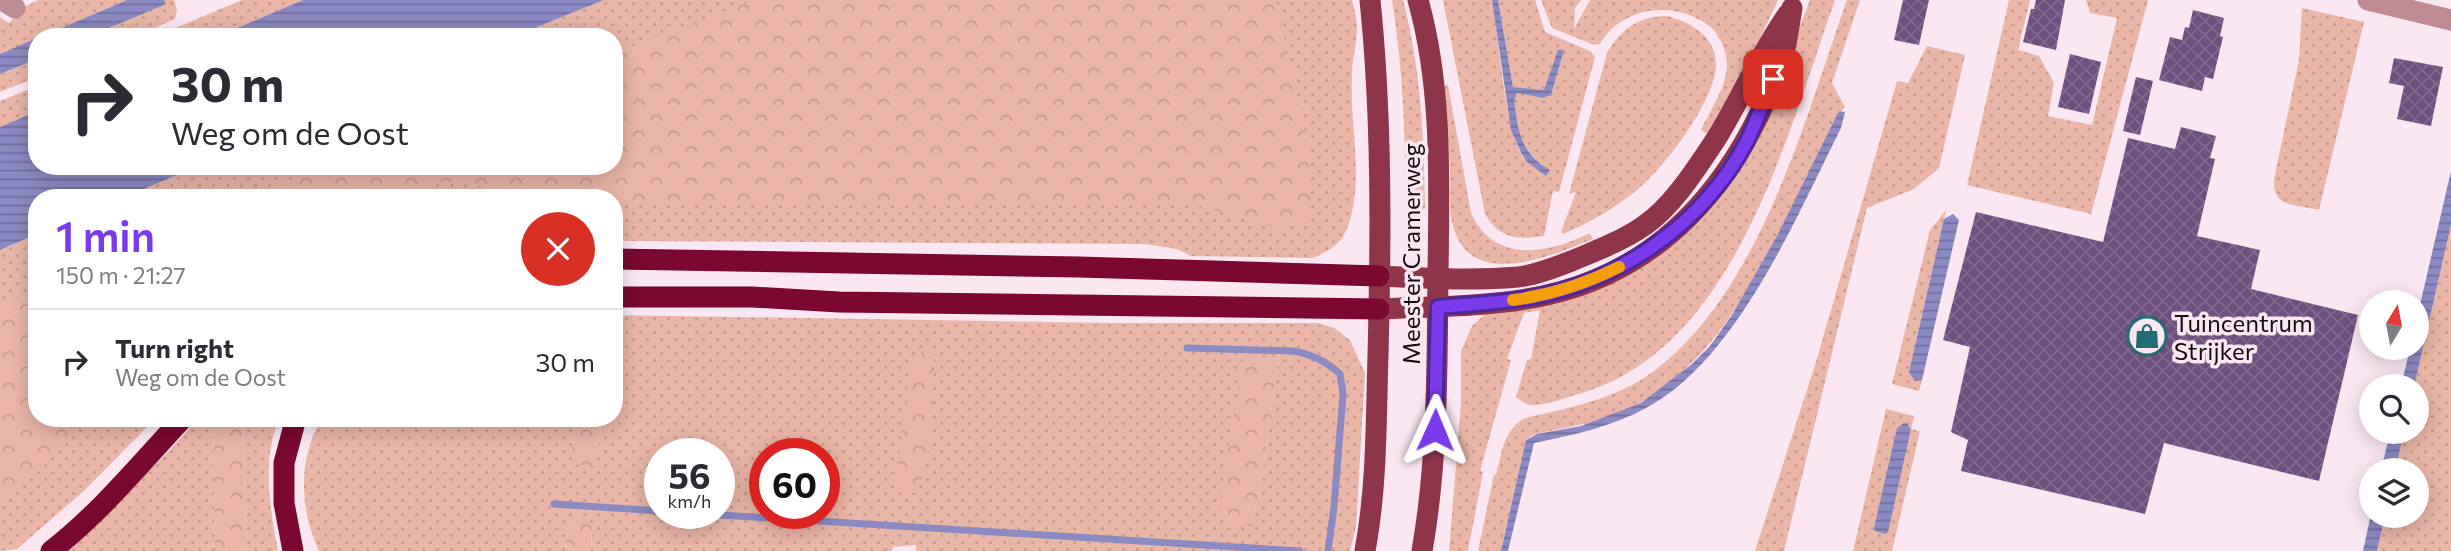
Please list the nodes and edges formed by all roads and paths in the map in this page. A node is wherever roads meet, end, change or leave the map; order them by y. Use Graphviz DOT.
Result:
graph roads {
  1 [pos="1370,0"];
  2 [pos="1418,0"];
  3 [pos="2368,0"];
  4 [pos="1793,4"];
  5 [pos="2451,20"];
  6 [pos="623,258"];
  7 [pos="1379,276"];
  8 [pos="1438,278"];
  9 [pos="623,297"];
  10 [pos="1438,307"];
  11 [pos="1379,309"];
  12 [pos="175,427"];
  13 [pos="294,427"];
  14 [pos="51,551"];
  15 [pos="293,551"];
  16 [pos="1365,551"];
  17 [pos="1422,551"];
  1 -- 7 [label="main road, Meester Cramerweg"];
  2 -- 8 [label="main road, Meester Cramerweg"];
  3 -- 5 [label="street"];
  4 -- 8 [label="main road"];
  4 -- 10 [label="main road"];
  6 -- 7 [label="highway"];
  7 -- 8 [label="main road"];
  7 -- 11 [label="main road, Meester Cramerweg"];
  8 -- 10 [label="main road, Meester Cramerweg"];
  9 -- 11 [label="highway"];
  10 -- 11 [label="main road"];
  10 -- 17 [label="main road, Meester Cramerweg"];
  11 -- 16 [label="main road, Meester Cramerweg"];
  12 -- 14 [label="highway"];
  13 -- 15 [label="highway"];
}
